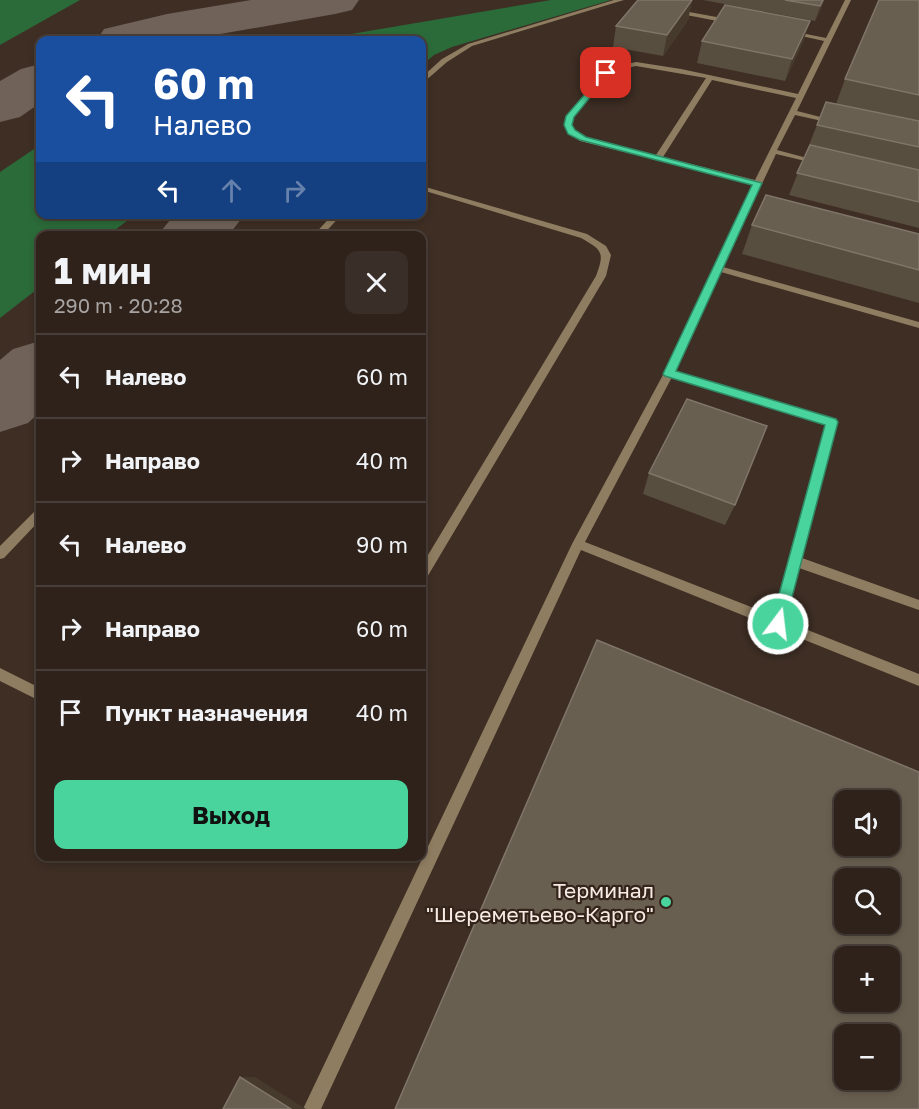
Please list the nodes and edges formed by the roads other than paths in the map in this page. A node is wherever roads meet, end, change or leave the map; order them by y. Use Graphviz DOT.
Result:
graph roads {
  1 [pos="621,0"];
  2 [pos="848,0"];
  3 [pos="678,12"];
  4 [pos="736,22"];
  5 [pos="782,31"];
  6 [pos="828,40"];
  7 [pos="426,76"];
  8 [pos="710,77"];
  9 [pos="799,96"];
  10 [pos="792,112"];
  11 [pos="850,124"];
  12 [pos="773,151"];
  13 [pos="658,159"];
  14 [pos="829,164"];
  15 [pos="758,183"];
  16 [pos="426,189"];
  17 [pos="748,203"];
  18 [pos="759,206"];
  19 [pos="333,219"];
  20 [pos="322,231"];
  21 [pos="717,267"];
  22 [pos="919,325"];
  23 [pos="669,374"];
  24 [pos="36,517"];
  25 [pos="578,544"];
  26 [pos="0,554"];
  27 [pos="795,561"];
  28 [pos="426,568"];
  29 [pos="919,605"];
  30 [pos="778,624"];
  31 [pos="0,674"];
  32 [pos="919,680"];
  33 [pos="36,694"];
  34 [pos="312,1109"];
  1 -- 7 [label="lane"];
  2 -- 6 [label="lane"];
  3 -- 4 [label="lane"];
  5 -- 6 [label="lane"];
  6 -- 9 [label="lane"];
  8 -- 9 [label="lane"];
  8 -- 13 [label="lane"];
  8 -- 13 [label="lane"];
  9 -- 10 [label="lane"];
  10 -- 11 [label="lane"];
  10 -- 12 [label="lane"];
  12 -- 14 [label="lane"];
  12 -- 15 [label="lane"];
  13 -- 15 [label="lane"];
  15 -- 17 [label="lane"];
  16 -- 28 [label="lane"];
  17 -- 18 [label="lane"];
  17 -- 21 [label="lane"];
  19 -- 20 [label="lane"];
  21 -- 22 [label="lane"];
  21 -- 23 [label="lane"];
  23 -- 25 [label="lane"];
  23 -- 27 [label="lane"];
  24 -- 26 [label="lane"];
  25 -- 30 [label="lane"];
  25 -- 34 [label="lane"];
  27 -- 29 [label="lane"];
  27 -- 30 [label="lane"];
  30 -- 32 [label="lane"];
  31 -- 33 [label="lane"];
}
